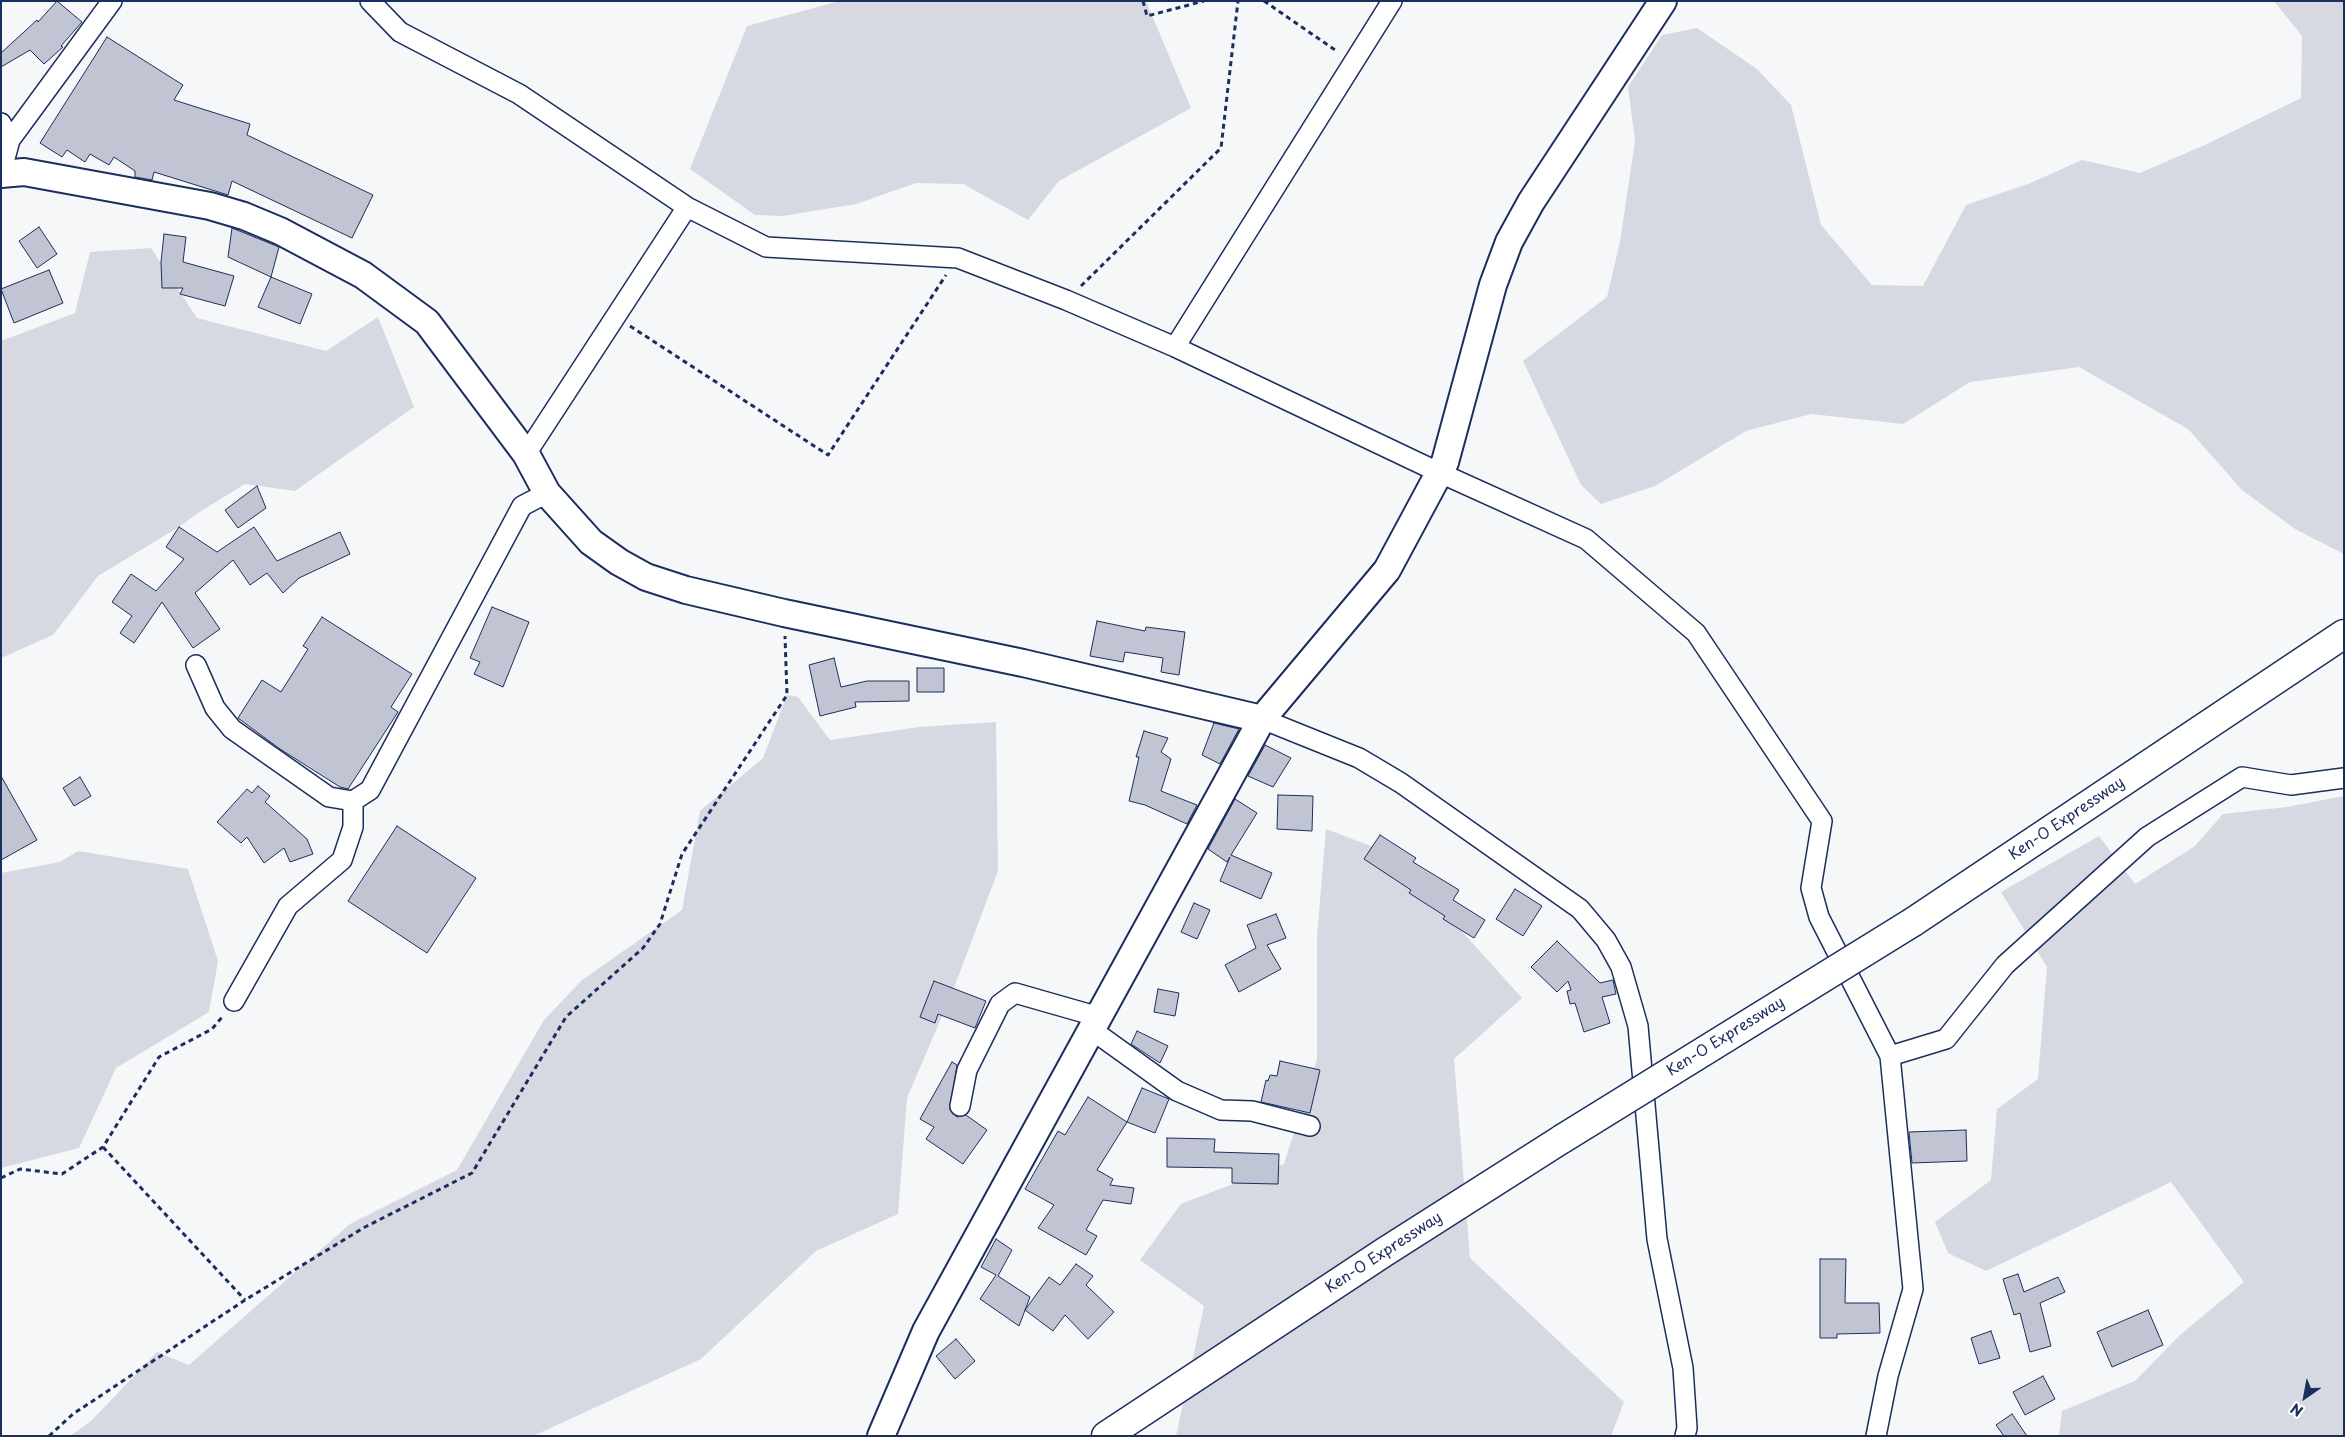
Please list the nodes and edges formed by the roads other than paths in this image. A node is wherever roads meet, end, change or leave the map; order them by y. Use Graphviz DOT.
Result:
graph roads {
  1 [pos="112,1"];
  2 [pos="370,1"];
  3 [pos="1392,1"];
  4 [pos="1663,1"];
  5 [pos="1,123"];
  6 [pos="10,140"];
  7 [pos="1,174"];
  8 [pos="687,207"];
  9 [pos="1175,347"];
  10 [pos="526,454"];
  11 [pos="1438,472"];
  12 [pos="547,493"];
  13 [pos="2344,634"];
  14 [pos="196,665"];
  15 [pos="1262,719"];
  16 [pos="2344,778"];
  17 [pos="353,801"];
  18 [pos="234,1001"];
  19 [pos="1095,1023"];
  20 [pos="1890,1056"];
  21 [pos="960,1106"];
  22 [pos="1310,1126"];
  23 [pos="881,1436"];
  24 [pos="1106,1436"];
  25 [pos="1685,1436"];
  26 [pos="1876,1436"];
  1 -- 6 [label="street"];
  2 -- 8 [label="street"];
  3 -- 9 [label="street"];
  4 -- 11 [label="street"];
  5 -- 6 [label="street"];
  6 -- 7 [label="street"];
  7 -- 10 [label="street"];
  8 -- 9 [label="street"];
  8 -- 10 [label="street"];
  9 -- 11 [label="street"];
  10 -- 12 [label="street"];
  11 -- 15 [label="street"];
  11 -- 20 [label="street"];
  12 -- 15 [label="street"];
  12 -- 17 [label="street"];
  13 -- 24 [label="highway, Ken-O Expressway, bridge"];
  14 -- 17 [label="street"];
  15 -- 19 [label="street"];
  15 -- 25 [label="street"];
  16 -- 20 [label="street"];
  17 -- 18 [label="street"];
  19 -- 21 [label="street"];
  19 -- 22 [label="street"];
  19 -- 23 [label="street"];
  20 -- 26 [label="street"];
}
